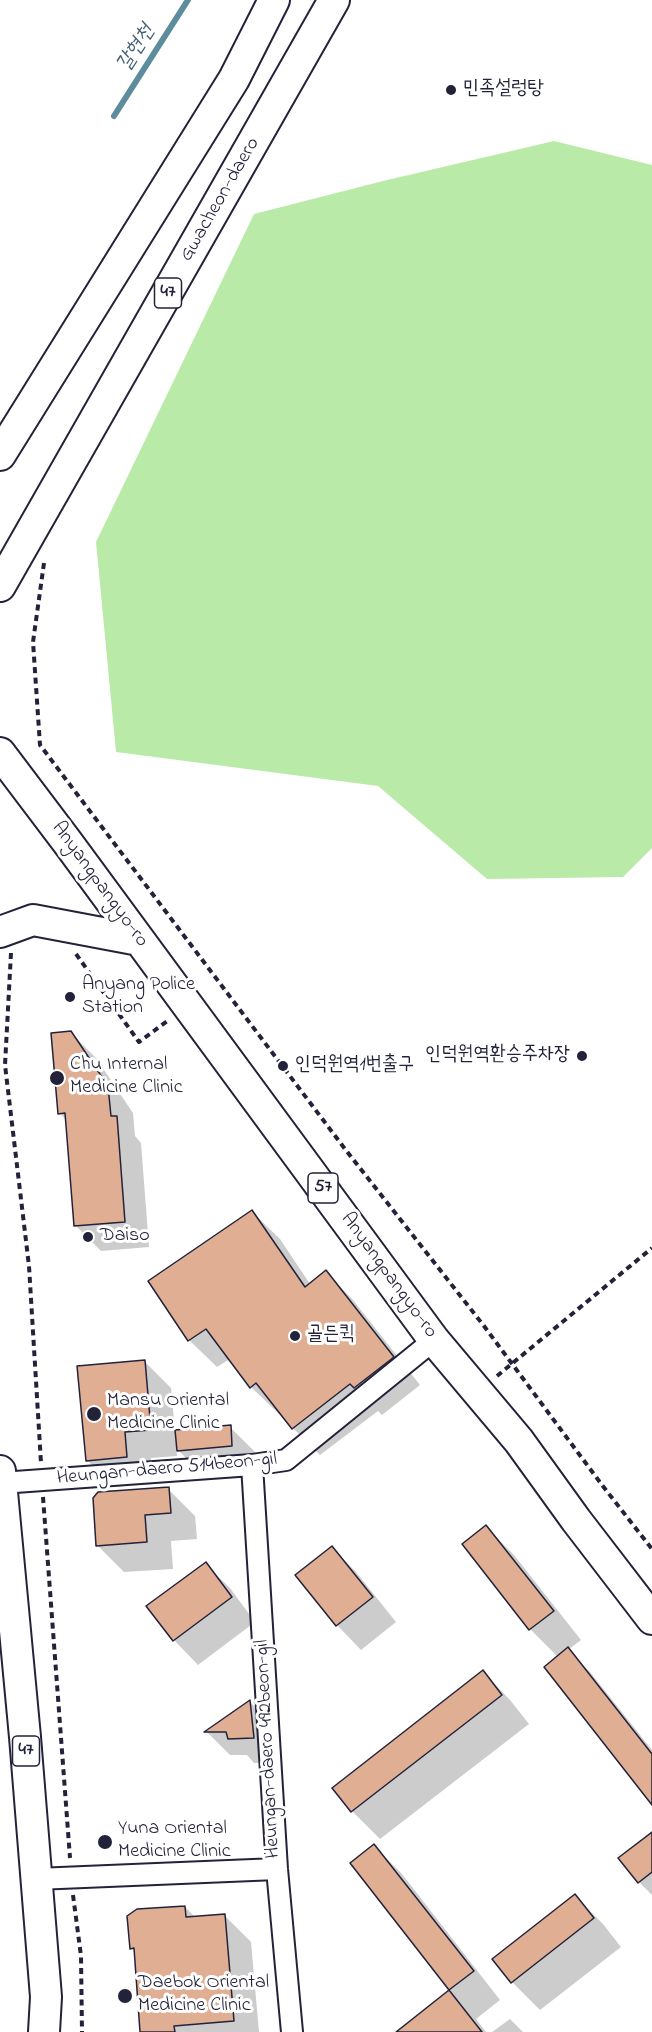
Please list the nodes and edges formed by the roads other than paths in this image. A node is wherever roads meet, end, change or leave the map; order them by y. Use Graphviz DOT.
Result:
graph roads {
  1 [pos="274,0"];
  2 [pos="334,0"];
  3 [pos="0,455"];
  4 [pos="0,586"];
  5 [pos="0,753"];
  6 [pos="140,940"];
  7 [pos="5,942"];
  8 [pos="434,1340"];
  9 [pos="252,1465"];
  10 [pos="0,1477"];
  11 [pos="652,1619"];
  12 [pos="277,1869"];
  13 [pos="36,1879"];
  14 [pos="44,2032"];
  15 [pos="292,2032"];
  1 -- 3 [label="main road"];
  2 -- 4 [label="main road, Gwacheon-daero / 47"];
  5 -- 6 [label="main road, Anyangpangyo-ro / 57"];
  6 -- 7 [label="main road"];
  6 -- 8 [label="main road, Anyangpangyo-ro / 57"];
  8 -- 9 [label="street, Heungan-daero 514beon-gil"];
  8 -- 11 [label="main road, Anyangpangyo-ro / 57"];
  9 -- 10 [label="street, Heungan-daero 514beon-gil"];
  9 -- 12 [label="street, Heungan-daero 492beon-gil"];
  10 -- 13 [label="main road, 47"];
  12 -- 13 [label="street"];
  12 -- 15 [label="street, Heungan-daero 492beon-gil"];
  13 -- 14 [label="main road, 47"];
}
